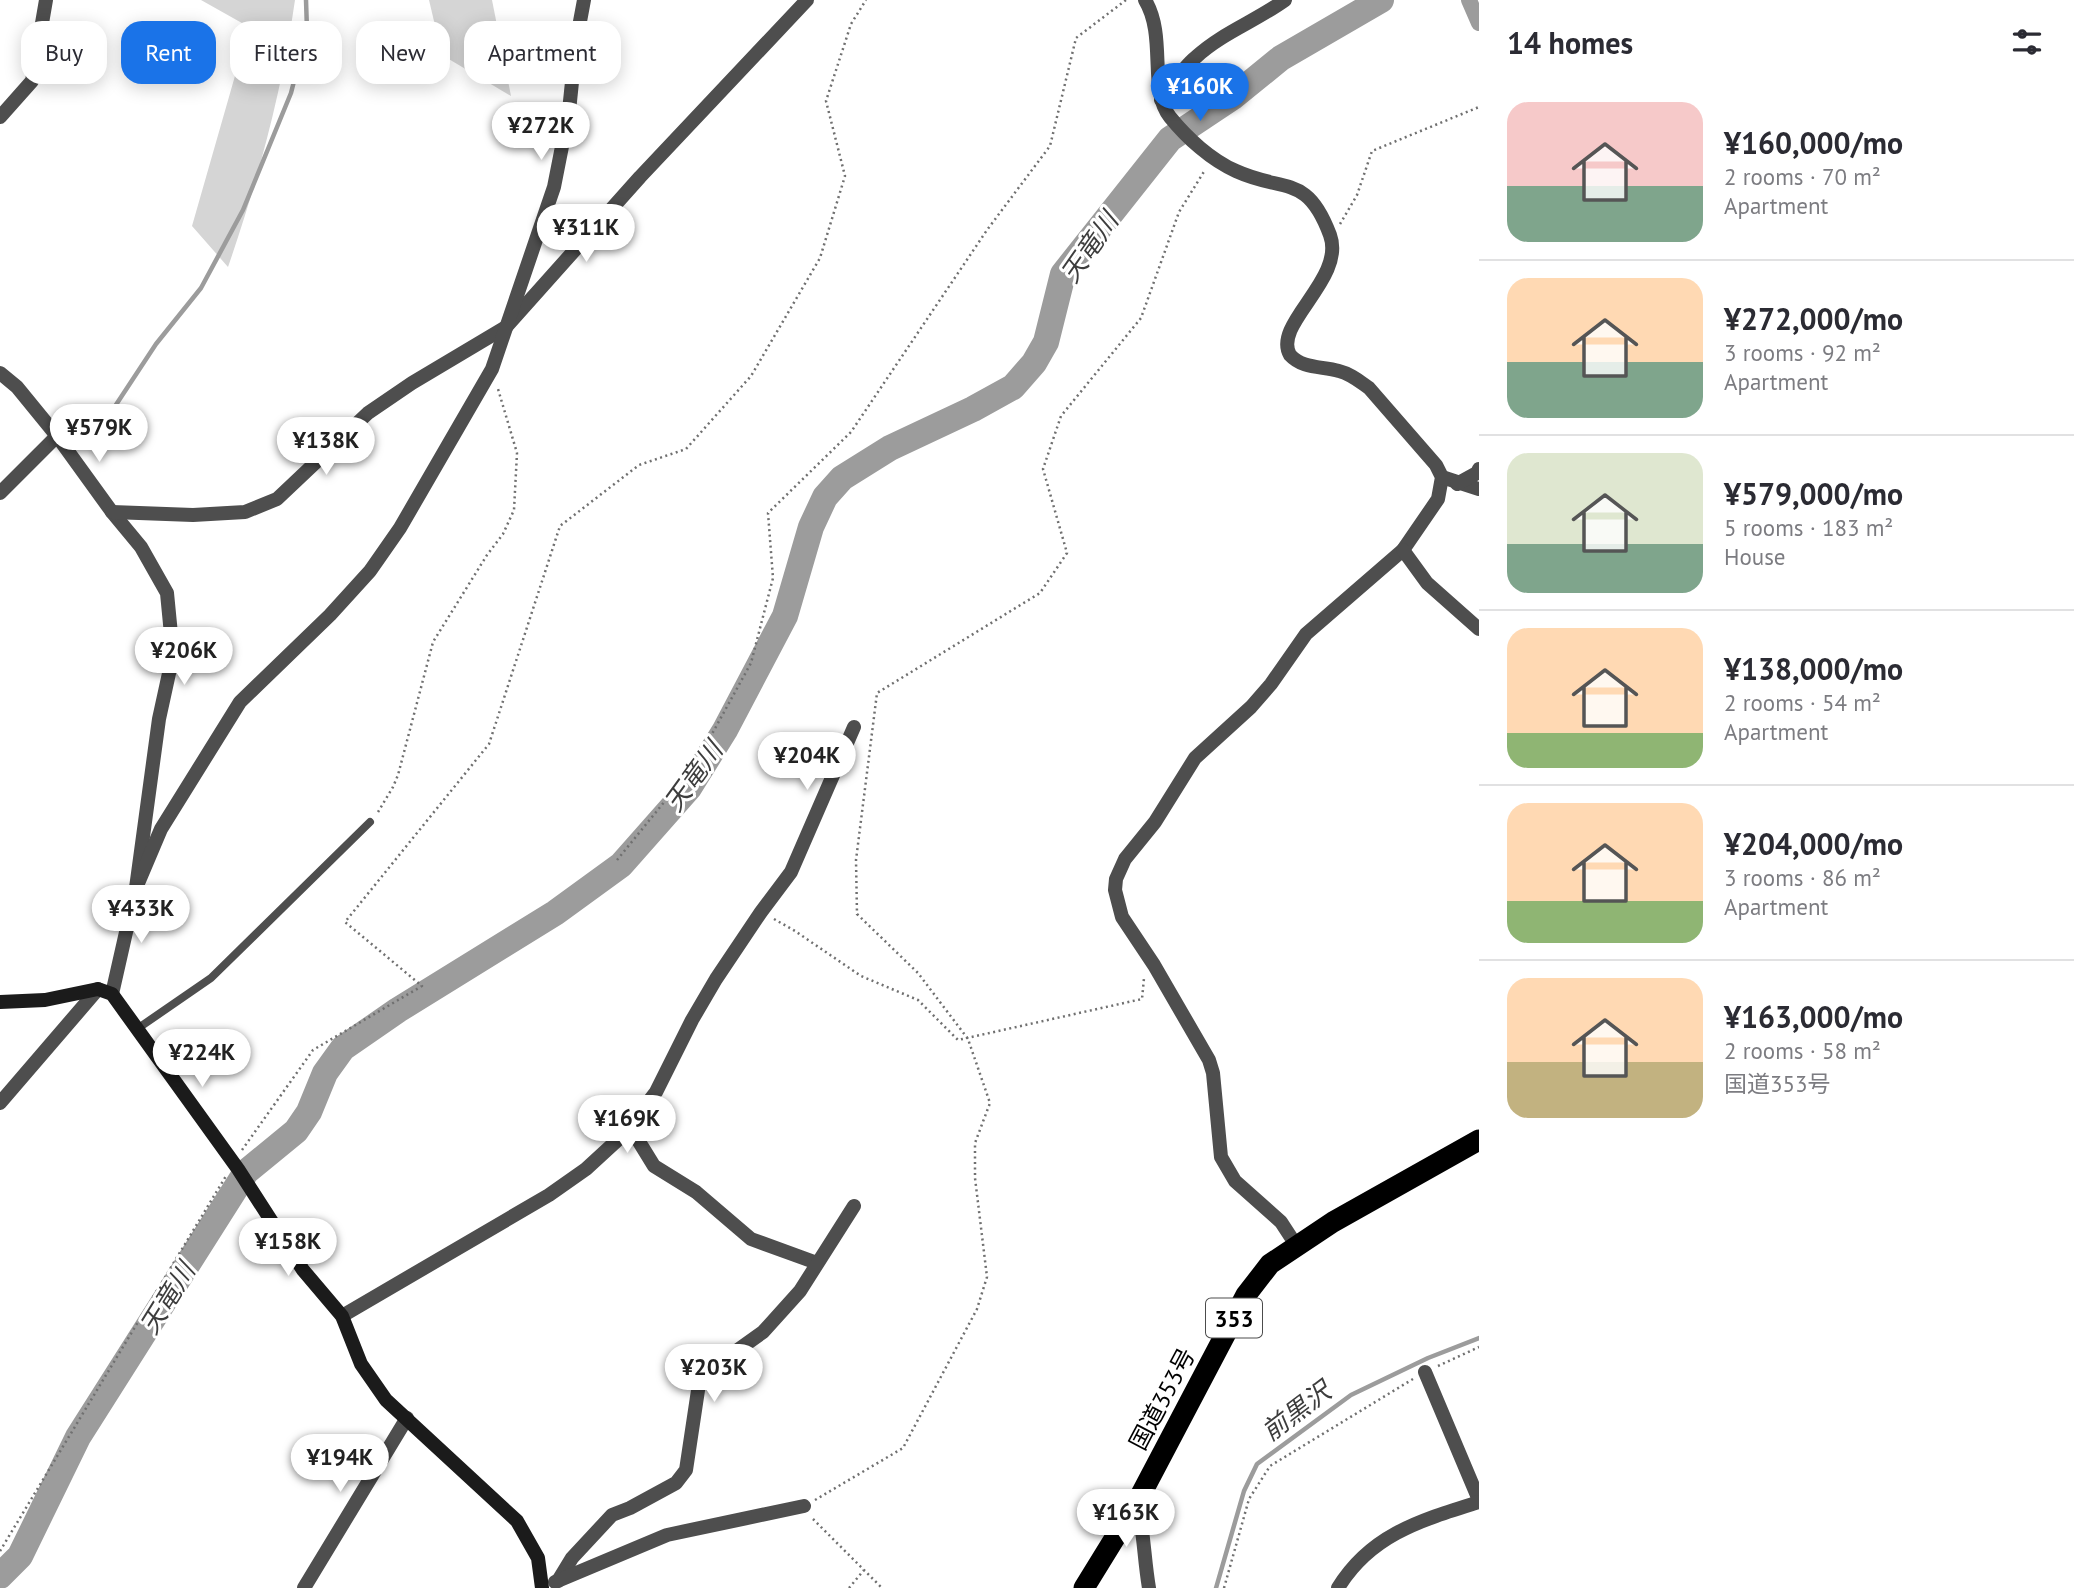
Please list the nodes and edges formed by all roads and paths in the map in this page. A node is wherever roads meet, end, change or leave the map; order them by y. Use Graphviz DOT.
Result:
graph roads {
  1 [pos="46,0"];
  2 [pos="584,0"];
  3 [pos="807,0"];
  4 [pos="866,0"];
  5 [pos="1126,0"];
  6 [pos="1145,0"];
  7 [pos="1285,0"];
  8 [pos="1161,100"];
  9 [pos="1479,107"];
  10 [pos="0,117"];
  11 [pos="1209,155"];
  12 [pos="1331,239"];
  13 [pos="506,327"];
  14 [pos="492,369"];
  15 [pos="0,373"];
  16 [pos="57,436"];
  17 [pos="1479,469"];
  18 [pos="1442,477"];
  19 [pos="1457,484"];
  20 [pos="1479,489"];
  21 [pos="0,493"];
  22 [pos="112,512"];
  23 [pos="1403,550"];
  24 [pos="1479,629"];
  25 [pos="854,727"];
  26 [pos="370,822"];
  27 [pos="617,860"];
  28 [pos="136,888"];
  29 [pos="761,912"];
  30 [pos="1141,971"];
  31 [pos="105,992"];
  32 [pos="0,1002"];
  33 [pos="137,1029"];
  34 [pos="968,1039"];
  35 [pos="0,1103"];
  36 [pos="630,1127"];
  37 [pos="1479,1140"];
  38 [pos="236,1166"];
  39 [pos="854,1206"];
  40 [pos="1296,1245"];
  41 [pos="817,1263"];
  42 [pos="342,1316"];
  43 [pos="1479,1347"];
  44 [pos="1425,1372"];
  45 [pos="407,1418"];
  46 [pos="1479,1501"];
  47 [pos="1137,1502"];
  48 [pos="804,1506"];
  49 [pos="0,1551"];
  50 [pos="864,1570"];
  51 [pos="558,1581"];
  52 [pos="304,1588"];
  53 [pos="542,1588"];
  54 [pos="849,1588"];
  55 [pos="882,1588"];
  56 [pos="1084,1588"];
  57 [pos="1149,1588"];
  58 [pos="1224,1588"];
  59 [pos="1338,1588"];
  1 -- 10 [label="street"];
  2 -- 13 [label="street"];
  3 -- 13 [label="street"];
  4 -- 38 [label="path"];
  5 -- 27 [label="path"];
  6 -- 8 [label="street"];
  7 -- 8 [label="street"];
  8 -- 11 [label="street"];
  9 -- 12 [label="path"];
  11 -- 12 [label="street"];
  11 -- 34 [label="path"];
  12 -- 18 [label="street"];
  13 -- 14 [label="street"];
  13 -- 22 [label="street"];
  14 -- 26 [label="path"];
  14 -- 28 [label="street"];
  15 -- 16 [label="street"];
  16 -- 21 [label="street"];
  16 -- 22 [label="street"];
  17 -- 19 [label="street"];
  18 -- 19 [label="street"];
  18 -- 23 [label="street"];
  19 -- 20 [label="street"];
  22 -- 28 [label="street"];
  23 -- 24 [label="street"];
  23 -- 40 [label="street"];
  25 -- 29 [label="street"];
  26 -- 33 [label="lane"];
  28 -- 31 [label="street"];
  29 -- 34 [label="path"];
  29 -- 36 [label="street"];
  30 -- 34 [label="path"];
  31 -- 32 [label="street"];
  31 -- 33 [label="street"];
  31 -- 35 [label="street"];
  33 -- 38 [label="street"];
  34 -- 48 [label="path"];
  36 -- 41 [label="street"];
  36 -- 42 [label="street"];
  37 -- 40 [label="highway, 国道353号 / 353"];
  38 -- 42 [label="street"];
  38 -- 49 [label="path"];
  39 -- 41 [label="street"];
  40 -- 47 [label="highway, 国道353号 / 353"];
  41 -- 51 [label="street"];
  42 -- 45 [label="street"];
  43 -- 44 [label="path"];
  44 -- 46 [label="street"];
  44 -- 58 [label="path"];
  45 -- 52 [label="street"];
  45 -- 53 [label="street"];
  46 -- 59 [label="street"];
  47 -- 56 [label="highway, 国道353号 / 353"];
  47 -- 57 [label="street"];
  48 -- 50 [label="path"];
  48 -- 51 [label="street"];
  50 -- 54 [label="path"];
  50 -- 55 [label="path"];
  51 -- 53 [label="street"];
}
